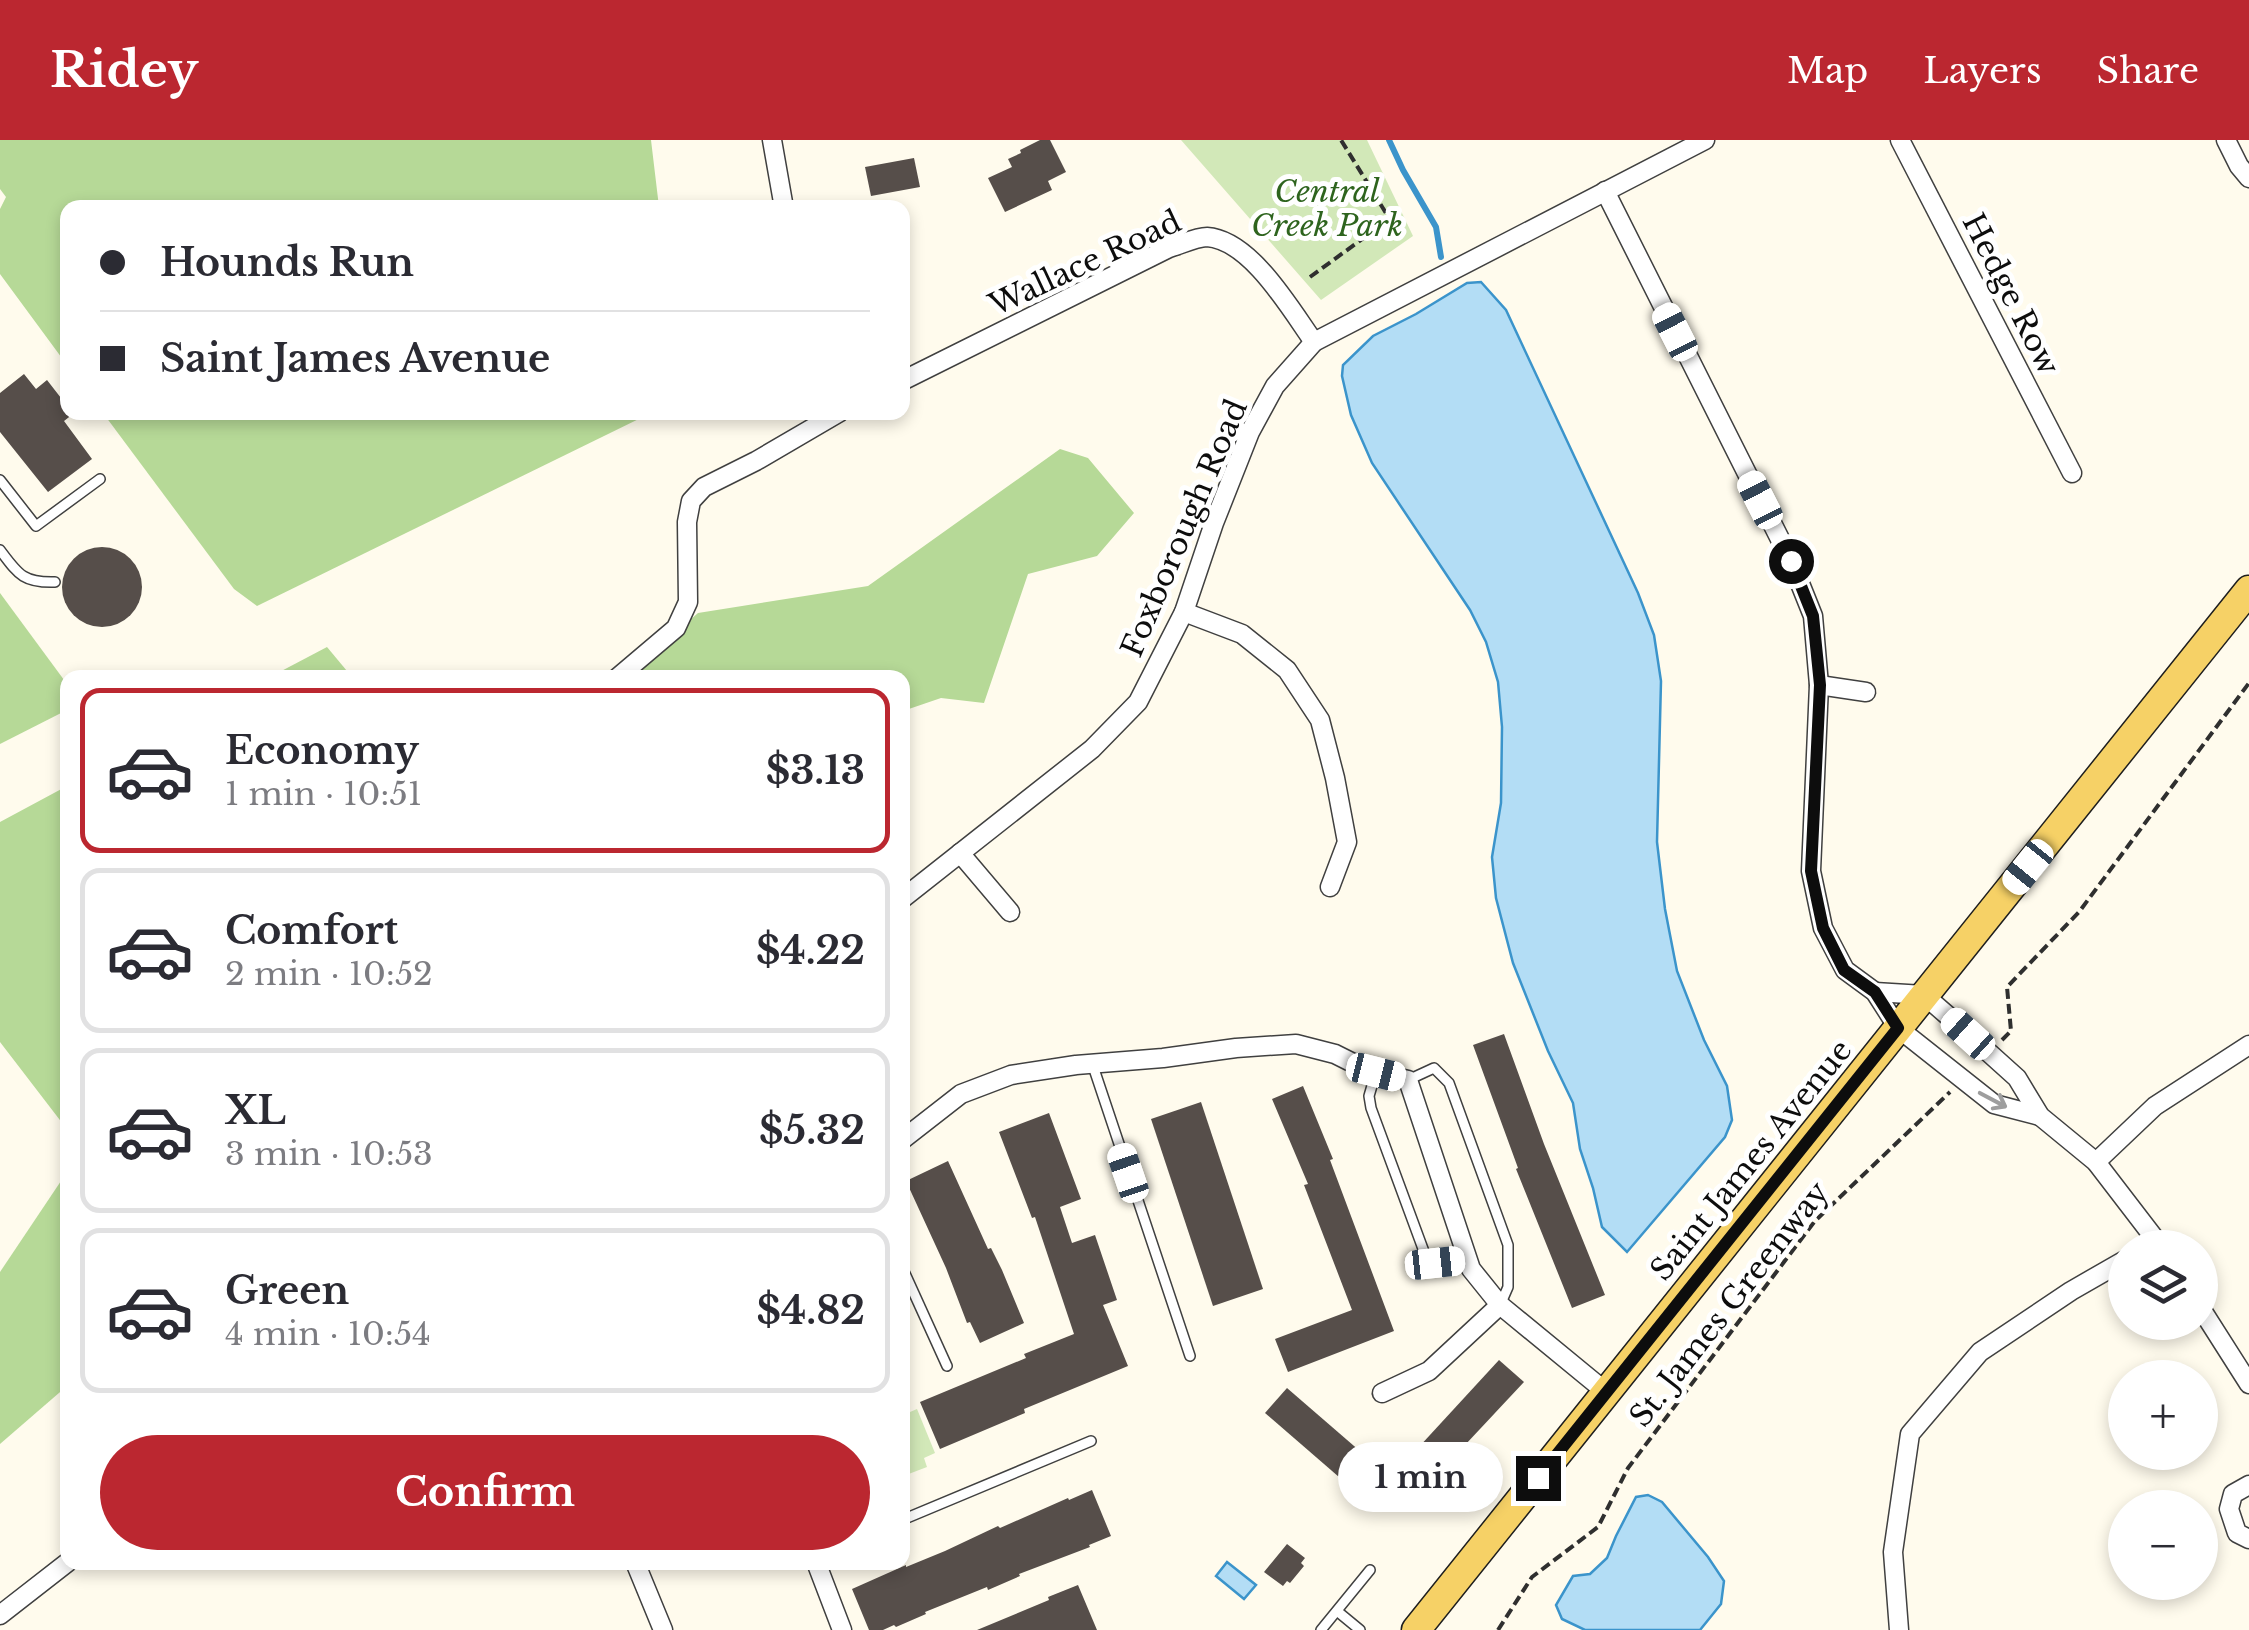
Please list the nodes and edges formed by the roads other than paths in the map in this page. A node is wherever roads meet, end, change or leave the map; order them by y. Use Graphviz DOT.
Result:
graph roads {
  1 [pos="772,140"];
  2 [pos="1705,140"];
  3 [pos="1900,140"];
  4 [pos="2226,140"];
  5 [pos="2249,178"];
  6 [pos="1605,191"];
  7 [pos="783,200"];
  8 [pos="1314,342"];
  9 [pos="910,377"];
  10 [pos="821,420"];
  11 [pos="2072,474"];
  12 [pos="0,480"];
  13 [pos="100,480"];
  14 [pos="0,550"];
  15 [pos="55,582"];
  16 [pos="2249,590"];
  17 [pos="1184,612"];
  18 [pos="626,670"];
  19 [pos="1820,685"];
  20 [pos="1866,692"];
  21 [pos="960,853"];
  22 [pos="1330,887"];
  23 [pos="910,892"];
  24 [pos="1010,912"];
  25 [pos="1875,992"];
  26 [pos="1924,995"];
  27 [pos="1898,1028"];
  28 [pos="2249,1044"];
  29 [pos="1092,1063"];
  30 [pos="1376,1072"];
  31 [pos="1408,1080"];
  32 [pos="2040,1116"];
  33 [pos="910,1134"];
  34 [pos="2096,1162"];
  35 [pos="2144,1230"];
  36 [pos="1468,1259"];
  37 [pos="2108,1270"];
  38 [pos="910,1285"];
  39 [pos="1500,1305"];
  40 [pos="2218,1335"];
  41 [pos="1190,1356"];
  42 [pos="947,1366"];
  43 [pos="2249,1384"];
  44 [pos="1606,1392"];
  45 [pos="1382,1393"];
  46 [pos="1090,1441"];
  47 [pos="2249,1485"];
  48 [pos="910,1517"];
  49 [pos="2249,1538"];
  50 [pos="60,1568"];
  51 [pos="638,1570"];
  52 [pos="819,1570"];
  53 [pos="1370,1570"];
  54 [pos="1336,1611"];
  55 [pos="0,1615"];
  56 [pos="663,1630"];
  57 [pos="842,1630"];
  58 [pos="1321,1630"];
  59 [pos="1360,1630"];
  60 [pos="1416,1630"];
  61 [pos="1899,1630"];
  1 -- 7 [label="street"];
  2 -- 6 [label="street, Foxborough Road"];
  3 -- 11 [label="street, Hedge Row"];
  4 -- 5 [label="street"];
  6 -- 8 [label="street, Foxborough Road"];
  6 -- 19 [label="street"];
  8 -- 9 [label="street, Wallace Road"];
  8 -- 17 [label="street, Foxborough Road"];
  10 -- 18 [label="street"];
  12 -- 13 [label="lane"];
  14 -- 15 [label="lane"];
  16 -- 26 [label="main road, Saint James Avenue"];
  17 -- 21 [label="street, Foxborough Road"];
  17 -- 22 [label="street"];
  19 -- 20 [label="street"];
  19 -- 25 [label="street"];
  21 -- 23 [label="street, Foxborough Road"];
  21 -- 24 [label="street"];
  25 -- 26 [label="street"];
  25 -- 27 [label="street"];
  26 -- 27 [label="main road, Saint James Avenue"];
  26 -- 32 [label="street"];
  27 -- 32 [label="street, one-way"];
  27 -- 44 [label="main road, Saint James Avenue"];
  28 -- 34 [label="street"];
  29 -- 30 [label="street"];
  29 -- 33 [label="street"];
  29 -- 41 [label="lane"];
  30 -- 31 [label="street"];
  30 -- 36 [label="lane"];
  31 -- 36 [label="street"];
  31 -- 39 [label="lane"];
  32 -- 34 [label="street"];
  34 -- 35 [label="street"];
  36 -- 39 [label="street"];
  37 -- 61 [label="street"];
  38 -- 42 [label="lane"];
  39 -- 44 [label="street"];
  39 -- 45 [label="street"];
  40 -- 43 [label="street"];
  44 -- 60 [label="main road, Saint James Avenue"];
  46 -- 48 [label="lane"];
  47 -- 49 [label="street"];
  50 -- 55 [label="street"];
  51 -- 56 [label="street"];
  52 -- 57 [label="street"];
  53 -- 54 [label="lane"];
  54 -- 58 [label="lane"];
  54 -- 59 [label="lane"];
}
